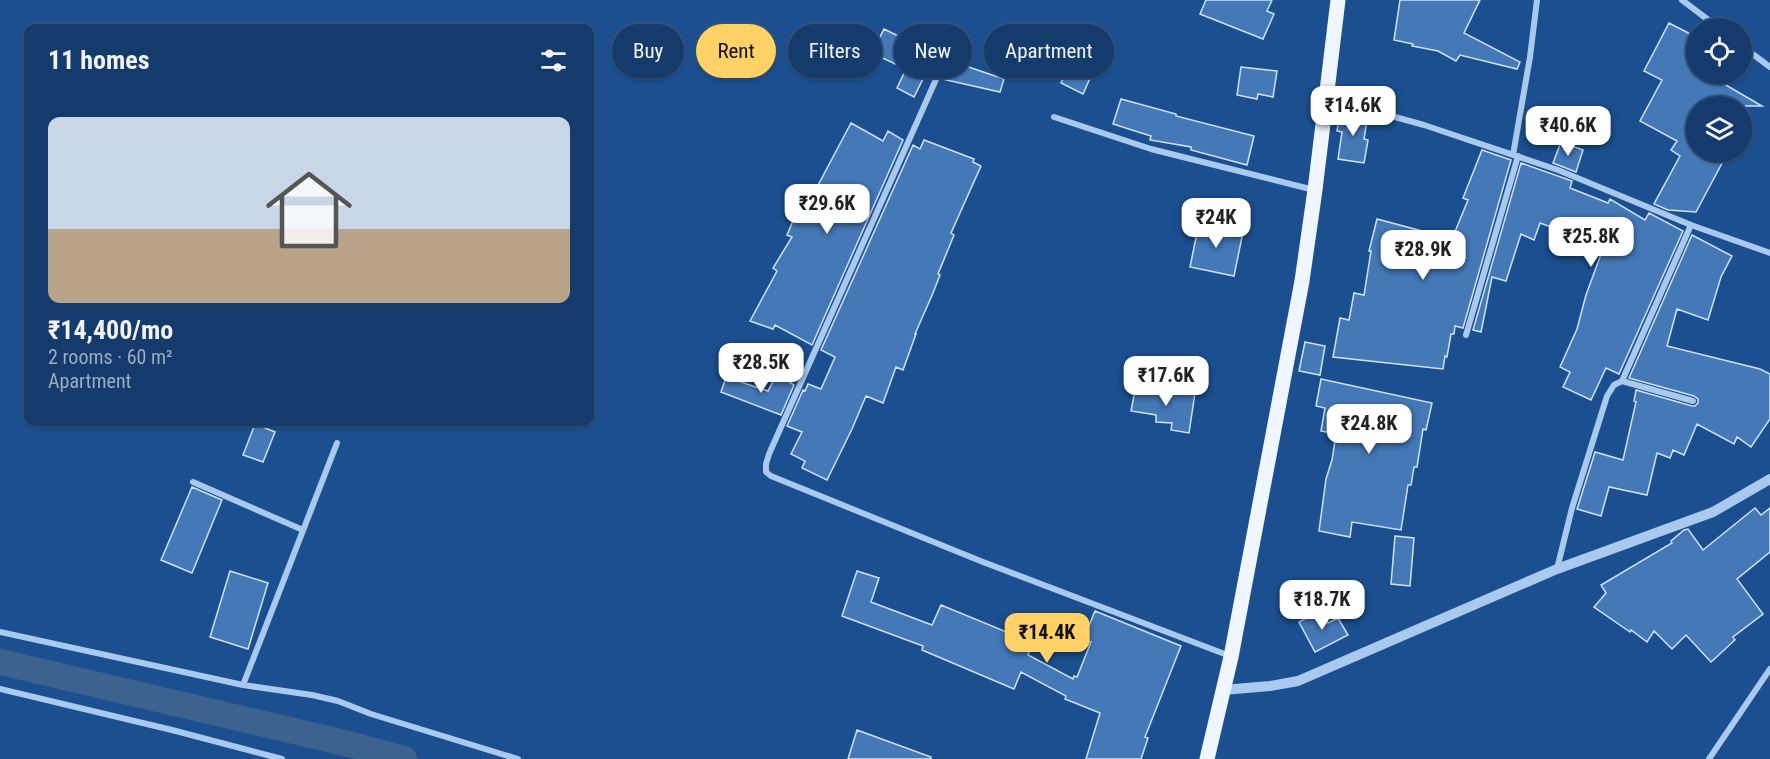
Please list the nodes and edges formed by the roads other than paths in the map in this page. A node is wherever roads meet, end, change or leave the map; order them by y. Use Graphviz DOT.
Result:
graph roads {
  1 [pos="1338,0"];
  2 [pos="1537,0"];
  3 [pos="1682,0"];
  4 [pos="1690,3"];
  5 [pos="1707,18"];
  6 [pos="1752,54"];
  7 [pos="1770,67"];
  8 [pos="937,78"];
  9 [pos="1325,98"];
  10 [pos="1054,117"];
  11 [pos="1515,156"];
  12 [pos="1315,190"];
  13 [pos="1691,225"];
  14 [pos="1770,253"];
  15 [pos="1466,335"];
  16 [pos="1622,381"];
  17 [pos="1692,401"];
  18 [pos="337,443"];
  19 [pos="1770,478"];
  20 [pos="193,482"];
  21 [pos="303,530"];
  22 [pos="1557,569"];
  23 [pos="0,632"];
  24 [pos="1231,657"];
  25 [pos="1770,669"];
  26 [pos="243,685"];
  27 [pos="0,689"];
  28 [pos="1223,690"];
  29 [pos="282,759"];
  30 [pos="518,759"];
  31 [pos="1207,759"];
  32 [pos="1709,759"];
  1 -- 9 [label="main road"];
  2 -- 11 [label="street"];
  3 -- 4 [label="street"];
  4 -- 5 [label="street"];
  6 -- 7 [label="street"];
  8 -- 24 [label="street"];
  9 -- 11 [label="street"];
  9 -- 12 [label="main road"];
  10 -- 12 [label="street"];
  11 -- 13 [label="street"];
  11 -- 15 [label="street"];
  12 -- 24 [label="main road"];
  13 -- 14 [label="street"];
  13 -- 16 [label="street"];
  16 -- 17 [label="street"];
  16 -- 22 [label="street"];
  18 -- 21 [label="street"];
  19 -- 22 [label="street"];
  20 -- 21 [label="street"];
  21 -- 26 [label="street"];
  22 -- 28 [label="street"];
  23 -- 26 [label="street"];
  24 -- 28 [label="main road"];
  25 -- 32 [label="street"];
  26 -- 30 [label="street"];
  27 -- 29 [label="street"];
  28 -- 31 [label="main road"];
}
